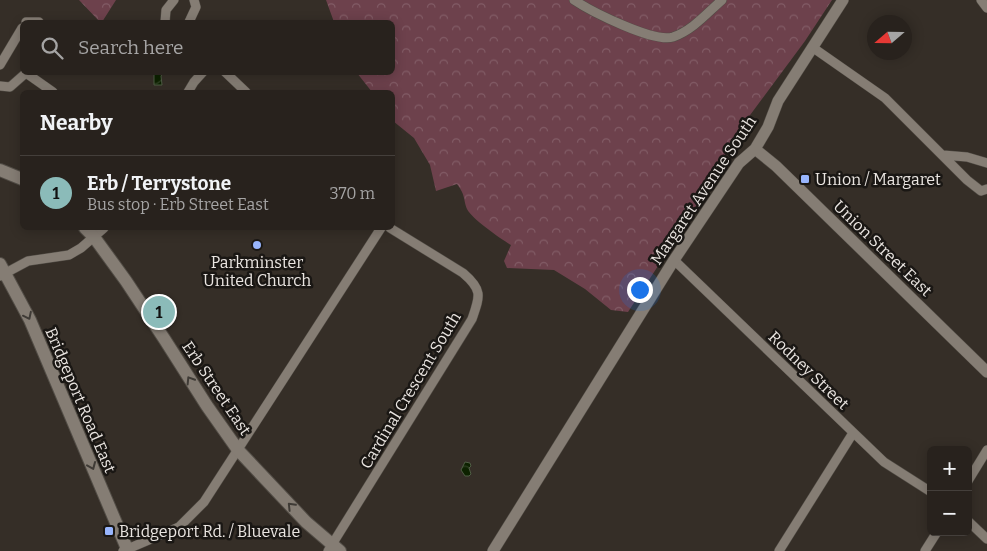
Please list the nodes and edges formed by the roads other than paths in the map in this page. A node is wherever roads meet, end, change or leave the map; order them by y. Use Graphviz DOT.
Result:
graph roads {
  1 [pos="174,0"];
  2 [pos="194,0"];
  3 [pos="574,0"];
  4 [pos="722,0"];
  5 [pos="843,0"];
  6 [pos="981,0"];
  7 [pos="987,8"];
  8 [pos="165,20"];
  9 [pos="190,20"];
  10 [pos="20,31"];
  11 [pos="812,47"];
  12 [pos="0,65"];
  13 [pos="24,75"];
  14 [pos="29,75"];
  15 [pos="200,75"];
  16 [pos="228,75"];
  17 [pos="0,86"];
  18 [pos="50,90"];
  19 [pos="189,90"];
  20 [pos="244,90"];
  21 [pos="755,149"];
  22 [pos="943,154"];
  23 [pos="987,164"];
  24 [pos="0,170"];
  25 [pos="20,179"];
  26 [pos="987,189"];
  27 [pos="87,230"];
  28 [pos="102,230"];
  29 [pos="380,230"];
  30 [pos="393,230"];
  31 [pos="94,238"];
  32 [pos="674,260"];
  33 [pos="2,271"];
  34 [pos="987,372"];
  35 [pos="853,433"];
  36 [pos="238,450"];
  37 [pos="987,450"];
  38 [pos="972,474"];
  39 [pos="929,491"];
  40 [pos="972,525"];
  41 [pos="934,536"];
  42 [pos="987,539"];
  43 [pos="333,549"];
  44 [pos="126,550"];
  45 [pos="493,551"];
  46 [pos="779,551"];
  47 [pos="925,551"];
  1 -- 8 [label="street"];
  2 -- 9 [label="street"];
  3 -- 4 [label="street"];
  5 -- 11 [label="street, Margaret Avenue South"];
  6 -- 7 [label="street"];
  10 -- 12 [label="street"];
  11 -- 21 [label="street, Margaret Avenue South"];
  11 -- 22 [label="street"];
  13 -- 17 [label="street"];
  14 -- 18 [label="street"];
  15 -- 19 [label="street"];
  16 -- 20 [label="street"];
  21 -- 32 [label="street, Margaret Avenue South"];
  21 -- 34 [label="street, Union Street East"];
  22 -- 23 [label="street"];
  22 -- 26 [label="street"];
  24 -- 25 [label="main road"];
  27 -- 31 [label="main road, Erb Street East"];
  28 -- 31 [label="street"];
  29 -- 36 [label="street"];
  30 -- 43 [label="street, Cardinal Crescent South"];
  31 -- 33 [label="street"];
  36 -- 31 [label="main road, Erb Street East, one-way"];
  32 -- 35 [label="street, Rodney Street"];
  32 -- 45 [label="street, Margaret Avenue South"];
  33 -- 44 [label="main road, Bridgeport Road East, one-way"];
  35 -- 39 [label="street, Rodney Street"];
  35 -- 46 [label="street"];
  43 -- 36 [label="main road, Erb Street East, one-way"];
  36 -- 44 [label="street"];
  37 -- 38 [label="street"];
  40 -- 42 [label="street"];
  41 -- 47 [label="street"];
}
